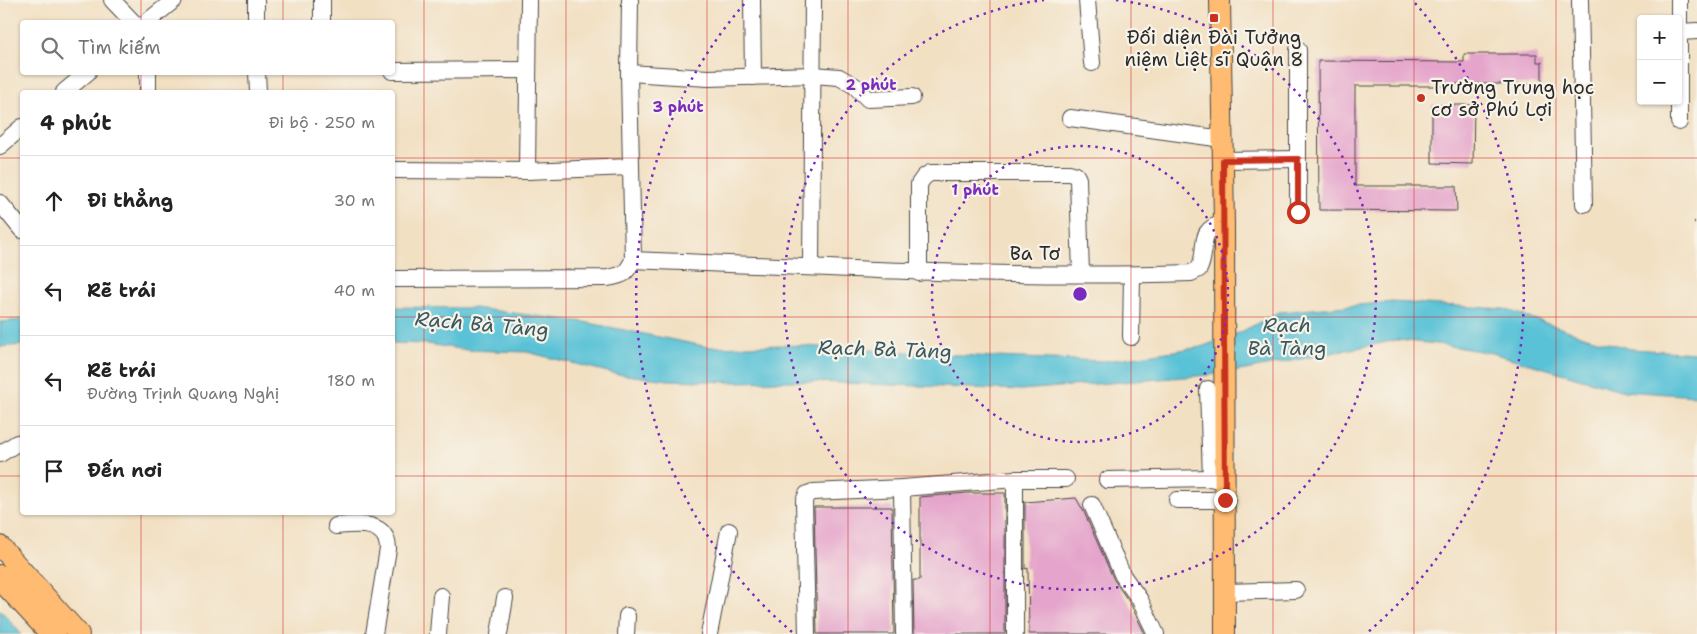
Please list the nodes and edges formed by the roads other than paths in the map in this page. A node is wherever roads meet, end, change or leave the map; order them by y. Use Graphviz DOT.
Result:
graph roads {
  1 [pos="112,0"];
  2 [pos="174,0"];
  3 [pos="256,0"];
  4 [pos="322,0"];
  5 [pos="529,0"];
  6 [pos="630,0"];
  7 [pos="752,0"];
  8 [pos="813,0"];
  9 [pos="1086,0"];
  10 [pos="1220,0"];
  11 [pos="1580,0"];
  12 [pos="1679,0"];
  13 [pos="1679,15"];
  14 [pos="131,20"];
  15 [pos="149,20"];
  16 [pos="256,20"];
  17 [pos="322,20"];
  18 [pos="1697,31"];
  19 [pos="1682,32"];
  20 [pos="1298,50"];
  21 [pos="1680,60"];
  22 [pos="1092,63"];
  23 [pos="528,70"];
  24 [pos="395,71"];
  25 [pos="629,73"];
  26 [pos="84,75"];
  27 [pos="148,75"];
  28 [pos="257,75"];
  29 [pos="813,75"];
  30 [pos="753,77"];
  31 [pos="66,90"];
  32 [pos="148,90"];
  33 [pos="258,90"];
  34 [pos="912,97"];
  35 [pos="1070,118"];
  36 [pos="1679,122"];
  37 [pos="20,129"];
  38 [pos="1223,138"];
  39 [pos="0,146"];
  40 [pos="1298,159"];
  41 [pos="1223,160"];
  42 [pos="631,167"];
  43 [pos="395,170"];
  44 [pos="527,171"];
  45 [pos="0,203"];
  46 [pos="1584,204"];
  47 [pos="1298,212"];
  48 [pos="1224,223"];
  49 [pos="20,228"];
  50 [pos="633,260"];
  51 [pos="811,267"];
  52 [pos="919,272"];
  53 [pos="1081,274"];
  54 [pos="1132,275"];
  55 [pos="395,279"];
  56 [pos="1131,337"];
  57 [pos="20,442"];
  58 [pos="0,454"];
  59 [pos="1015,479"];
  60 [pos="1066,479"];
  61 [pos="1107,480"];
  62 [pos="1220,486"];
  63 [pos="902,488"];
  64 [pos="1177,500"];
  65 [pos="1092,505"];
  66 [pos="336,526"];
  67 [pos="730,531"];
  68 [pos="0,546"];
  69 [pos="0,577"];
  70 [pos="1296,590"];
  71 [pos="1225,592"];
  72 [pos="441,596"];
  73 [pos="506,598"];
  74 [pos="627,616"];
  75 [pos="52,634"];
  76 [pos="78,634"];
  77 [pos="374,634"];
  78 [pos="438,634"];
  79 [pos="499,634"];
  80 [pos="626,634"];
  81 [pos="709,634"];
  82 [pos="807,634"];
  83 [pos="904,634"];
  84 [pos="1016,634"];
  85 [pos="1156,634"];
  86 [pos="1225,634"];
  1 -- 14 [label="street"];
  2 -- 15 [label="street"];
  3 -- 16 [label="street"];
  4 -- 17 [label="street"];
  5 -- 23 [label="street"];
  6 -- 25 [label="street"];
  7 -- 30 [label="street"];
  8 -- 29 [label="street"];
  9 -- 22 [label="street"];
  10 -- 38 [label="main road"];
  11 -- 46 [label="street"];
  12 -- 13 [label="street"];
  18 -- 19 [label="street"];
  20 -- 40 [label="street"];
  21 -- 36 [label="street"];
  23 -- 24 [label="street"];
  23 -- 44 [label="street"];
  25 -- 30 [label="street"];
  25 -- 42 [label="street"];
  26 -- 31 [label="street"];
  27 -- 32 [label="street"];
  28 -- 33 [label="street"];
  29 -- 30 [label="street"];
  29 -- 34 [label="street"];
  29 -- 51 [label="street"];
  35 -- 38 [label="street"];
  37 -- 39 [label="street"];
  38 -- 41 [label="main road"];
  40 -- 41 [label="street"];
  40 -- 47 [label="street"];
  41 -- 48 [label="main road"];
  42 -- 44 [label="street"];
  42 -- 50 [label="street"];
  43 -- 44 [label="street"];
  45 -- 49 [label="street"];
  48 -- 54 [label="street, Ba Tơ"];
  48 -- 62 [label="main road"];
  50 -- 51 [label="street, Ba Tơ"];
  50 -- 55 [label="street"];
  51 -- 52 [label="street, Ba Tơ"];
  52 -- 53 [label="street, Ba Tơ"];
  52 -- 53 [label="street"];
  53 -- 54 [label="street, Ba Tơ"];
  54 -- 56 [label="street"];
  57 -- 58 [label="street"];
  59 -- 60 [label="street"];
  59 -- 63 [label="street"];
  59 -- 84 [label="street"];
  61 -- 62 [label="street"];
  62 -- 64 [label="street"];
  62 -- 71 [label="main road"];
  63 -- 82 [label="street"];
  63 -- 83 [label="street"];
  65 -- 85 [label="street"];
  66 -- 77 [label="street"];
  67 -- 81 [label="street"];
  68 -- 76 [label="main road"];
  69 -- 75 [label="highway"];
  70 -- 71 [label="street"];
  71 -- 86 [label="main road"];
  72 -- 78 [label="street"];
  73 -- 79 [label="street"];
  74 -- 80 [label="street"];
}
